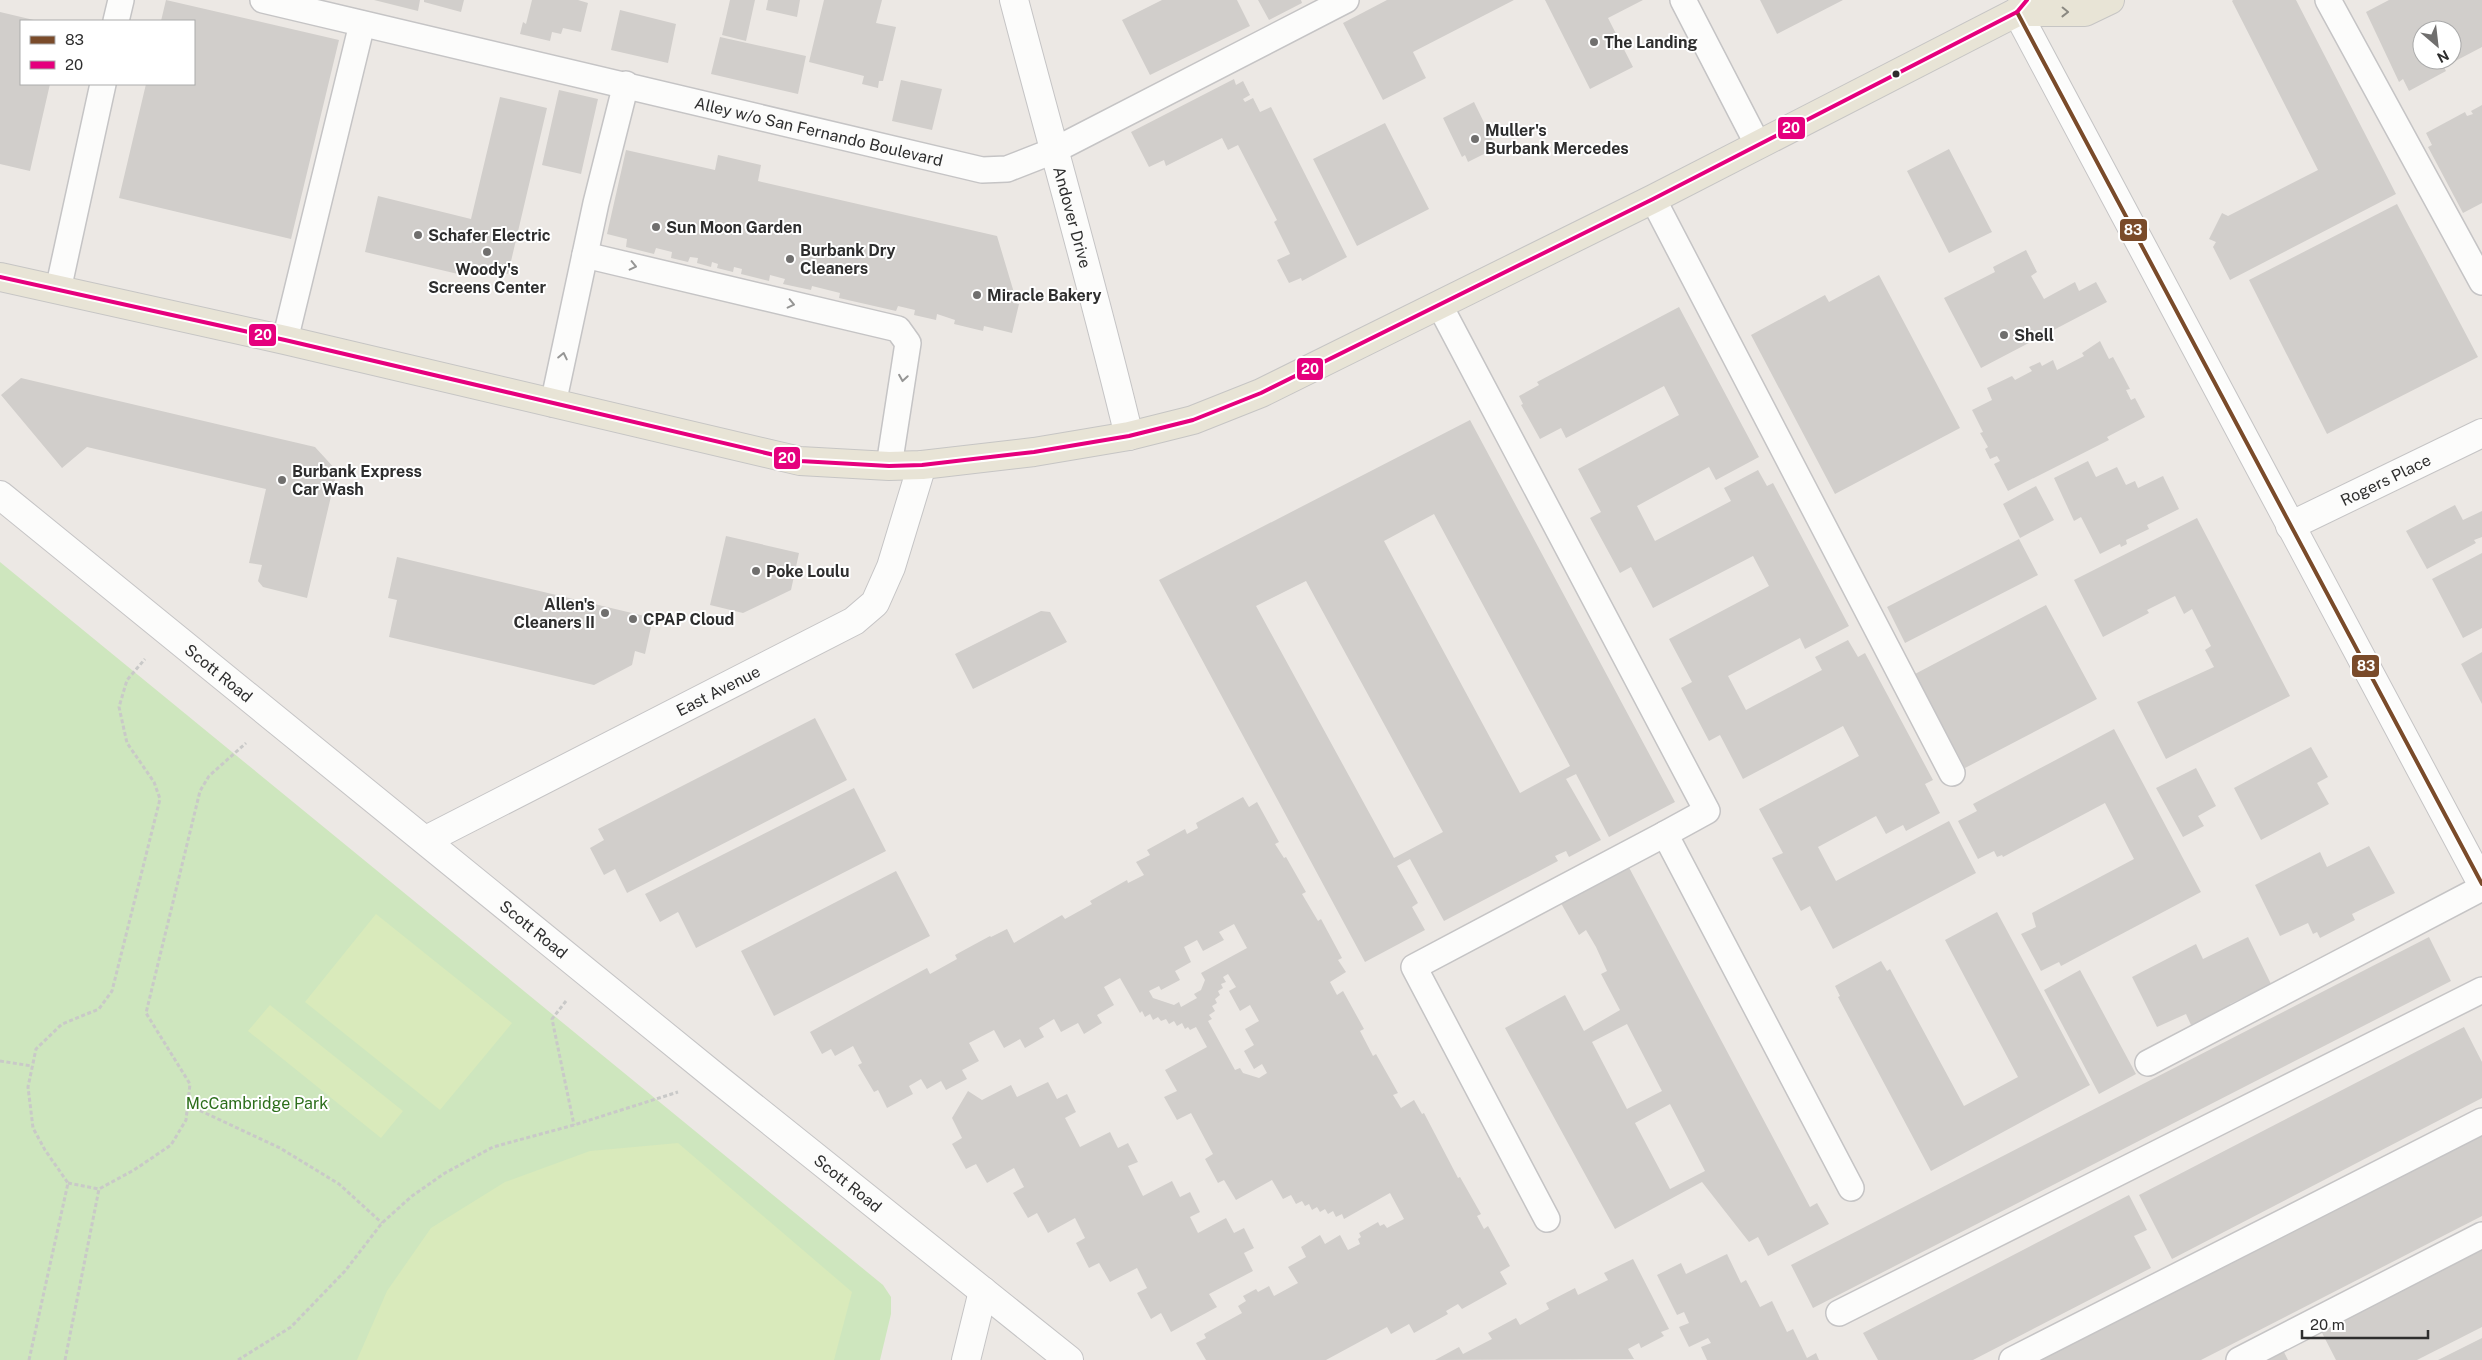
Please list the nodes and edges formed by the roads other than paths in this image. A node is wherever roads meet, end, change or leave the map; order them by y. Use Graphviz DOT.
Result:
graph roads {
  1 [pos="121,0"];
  2 [pos="263,0"];
  3 [pos="1014,0"];
  4 [pos="1346,0"];
  5 [pos="1683,0"];
  6 [pos="2110,0"];
  7 [pos="2328,0"];
  8 [pos="2022,6"];
  9 [pos="116,20"];
  10 [pos="362,24"];
  11 [pos="626,84"];
  12 [pos="103,85"];
  13 [pos="1758,145"];
  14 [pos="1053,151"];
  15 [pos="1653,199"];
  16 [pos="585,255"];
  17 [pos="0,277"];
  18 [pos="2482,282"];
  19 [pos="58,290"];
  20 [pos="1440,306"];
  21 [pos="286,340"];
  22 [pos="553,404"];
  23 [pos="2482,433"];
  24 [pos="1129,436"];
  25 [pos="922,465"];
  26 [pos="889,466"];
  27 [pos="0,494"];
  28 [pos="2290,526"];
  29 [pos="1952,772"];
  30 [pos="1665,834"];
  31 [pos="426,840"];
  32 [pos="2482,884"];
  33 [pos="2482,888"];
  34 [pos="2482,990"];
  35 [pos="2148,1063"];
  36 [pos="2482,1121"];
  37 [pos="1851,1188"];
  38 [pos="1547,1219"];
  39 [pos="2482,1235"];
  40 [pos="983,1291"];
  41 [pos="1839,1313"];
  42 [pos="966,1360"];
  43 [pos="1069,1360"];
  44 [pos="2012,1360"];
  45 [pos="2239,1360"];
  1 -- 9 [label="lane"];
  2 -- 10 [label="lane, Alley w/o San Fernando Boulevard"];
  3 -- 14 [label="street, Andover Drive"];
  4 -- 14 [label="lane, Alley w/o San Fernando Boulevard"];
  5 -- 13 [label="lane"];
  8 -- 6 [label="main road, one-way"];
  7 -- 18 [label="lane"];
  8 -- 13 [label="main road"];
  8 -- 28 [label="street"];
  10 -- 11 [label="lane, Alley w/o San Fernando Boulevard"];
  10 -- 21 [label="lane"];
  11 -- 14 [label="lane, Alley w/o San Fernando Boulevard"];
  11 -- 16 [label="lane"];
  12 -- 19 [label="lane"];
  13 -- 15 [label="main road"];
  14 -- 24 [label="street, Andover Drive"];
  15 -- 20 [label="main road"];
  15 -- 29 [label="lane"];
  22 -- 16 [label="lane, one-way"];
  16 -- 26 [label="lane, one-way"];
  17 -- 19 [label="main road"];
  19 -- 21 [label="main road"];
  20 -- 24 [label="main road"];
  20 -- 30 [label="lane"];
  21 -- 22 [label="main road"];
  22 -- 26 [label="main road"];
  23 -- 28 [label="street, Rogers Place"];
  24 -- 25 [label="main road"];
  25 -- 26 [label="main road"];
  25 -- 31 [label="street, East Avenue"];
  27 -- 31 [label="street, Scott Road"];
  28 -- 32 [label="street"];
  30 -- 37 [label="lane"];
  30 -- 38 [label="lane"];
  31 -- 40 [label="street, Scott Road"];
  33 -- 35 [label="lane"];
  34 -- 41 [label="lane"];
  36 -- 44 [label="lane"];
  39 -- 45 [label="lane"];
  40 -- 42 [label="street"];
  40 -- 43 [label="street, Scott Road"];
}
